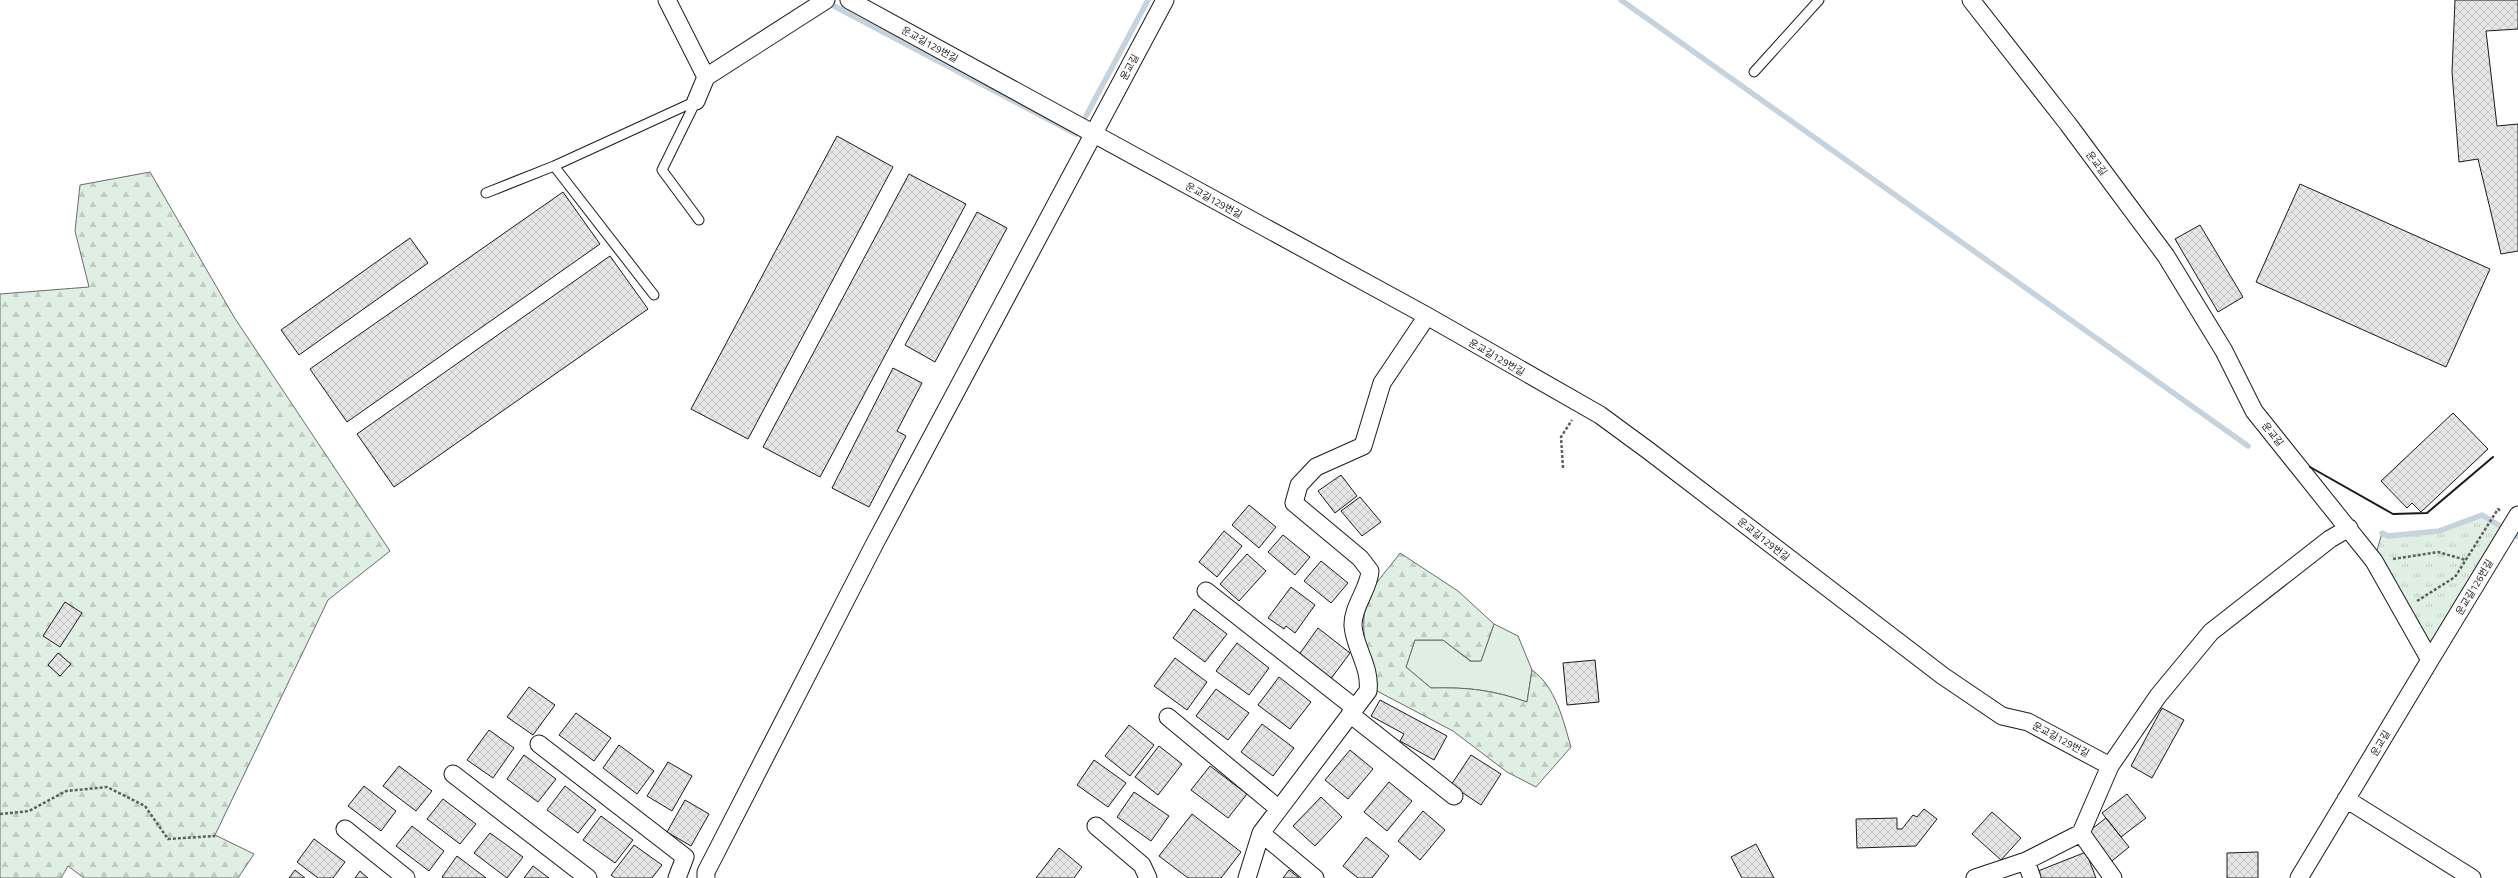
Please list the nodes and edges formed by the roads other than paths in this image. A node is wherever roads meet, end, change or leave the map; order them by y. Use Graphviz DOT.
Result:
graph roads {
  1 [pos="667,0"];
  2 [pos="826,0"];
  3 [pos="850,0"];
  4 [pos="1165,0"];
  5 [pos="1819,0"];
  6 [pos="1971,0"];
  7 [pos="1754,72"];
  8 [pos="706,77"];
  9 [pos="696,101"];
  10 [pos="1093,133"];
  11 [pos="554,166"];
  12 [pos="486,193"];
  13 [pos="698,220"];
  14 [pos="654,295"];
  15 [pos="1427,316"];
  16 [pos="2518,515"];
  17 [pos="2349,528"];
  18 [pos="1206,591"];
  19 [pos="2430,660"];
  20 [pos="1353,711"];
  21 [pos="1168,717"];
  22 [pos="539,744"];
  23 [pos="2110,766"];
  24 [pos="453,774"];
  25 [pos="1454,796"];
  26 [pos="2346,799"];
  27 [pos="1279,809"];
  28 [pos="1096,826"];
  29 [pos="345,829"];
  30 [pos="1261,833"];
  31 [pos="2081,833"];
  32 [pos="2026,861"];
  33 [pos="406,878"];
  34 [pos="588,878"];
  35 [pos="678,878"];
  36 [pos="706,878"];
  37 [pos="1148,878"];
  38 [pos="1246,878"];
  39 [pos="1315,878"];
  40 [pos="1975,878"];
  41 [pos="2032,878"];
  42 [pos="2114,878"];
  43 [pos="2299,878"];
  44 [pos="2472,878"];
  1 -- 8 [label="street"];
  2 -- 8 [label="street"];
  3 -- 10 [label="street, 운교길129번길"];
  4 -- 10 [label="street, 운교길"];
  5 -- 7 [label="lane"];
  6 -- 17 [label="street, 운교길"];
  8 -- 9 [label="street"];
  9 -- 11 [label="lane"];
  9 -- 13 [label="lane"];
  10 -- 15 [label="street, 운교길129번길"];
  10 -- 36 [label="street, 운교길"];
  11 -- 12 [label="lane"];
  11 -- 14 [label="lane"];
  15 -- 20 [label="street"];
  15 -- 23 [label="street, 운교길129번길"];
  16 -- 19 [label="street, 운교길126번길"];
  17 -- 19 [label="street, 운교길"];
  17 -- 23 [label="street"];
  18 -- 20 [label="street"];
  19 -- 26 [label="street, 운교길"];
  20 -- 25 [label="street"];
  20 -- 27 [label="street"];
  21 -- 27 [label="street"];
  22 -- 35 [label="street"];
  23 -- 31 [label="street"];
  24 -- 34 [label="street"];
  26 -- 43 [label="street, 운교길"];
  26 -- 44 [label="street"];
  27 -- 30 [label="street"];
  28 -- 37 [label="street"];
  29 -- 33 [label="street"];
  30 -- 38 [label="street"];
  30 -- 39 [label="street"];
  31 -- 32 [label="street"];
  31 -- 42 [label="street"];
  32 -- 40 [label="street"];
  32 -- 41 [label="street"];
}
